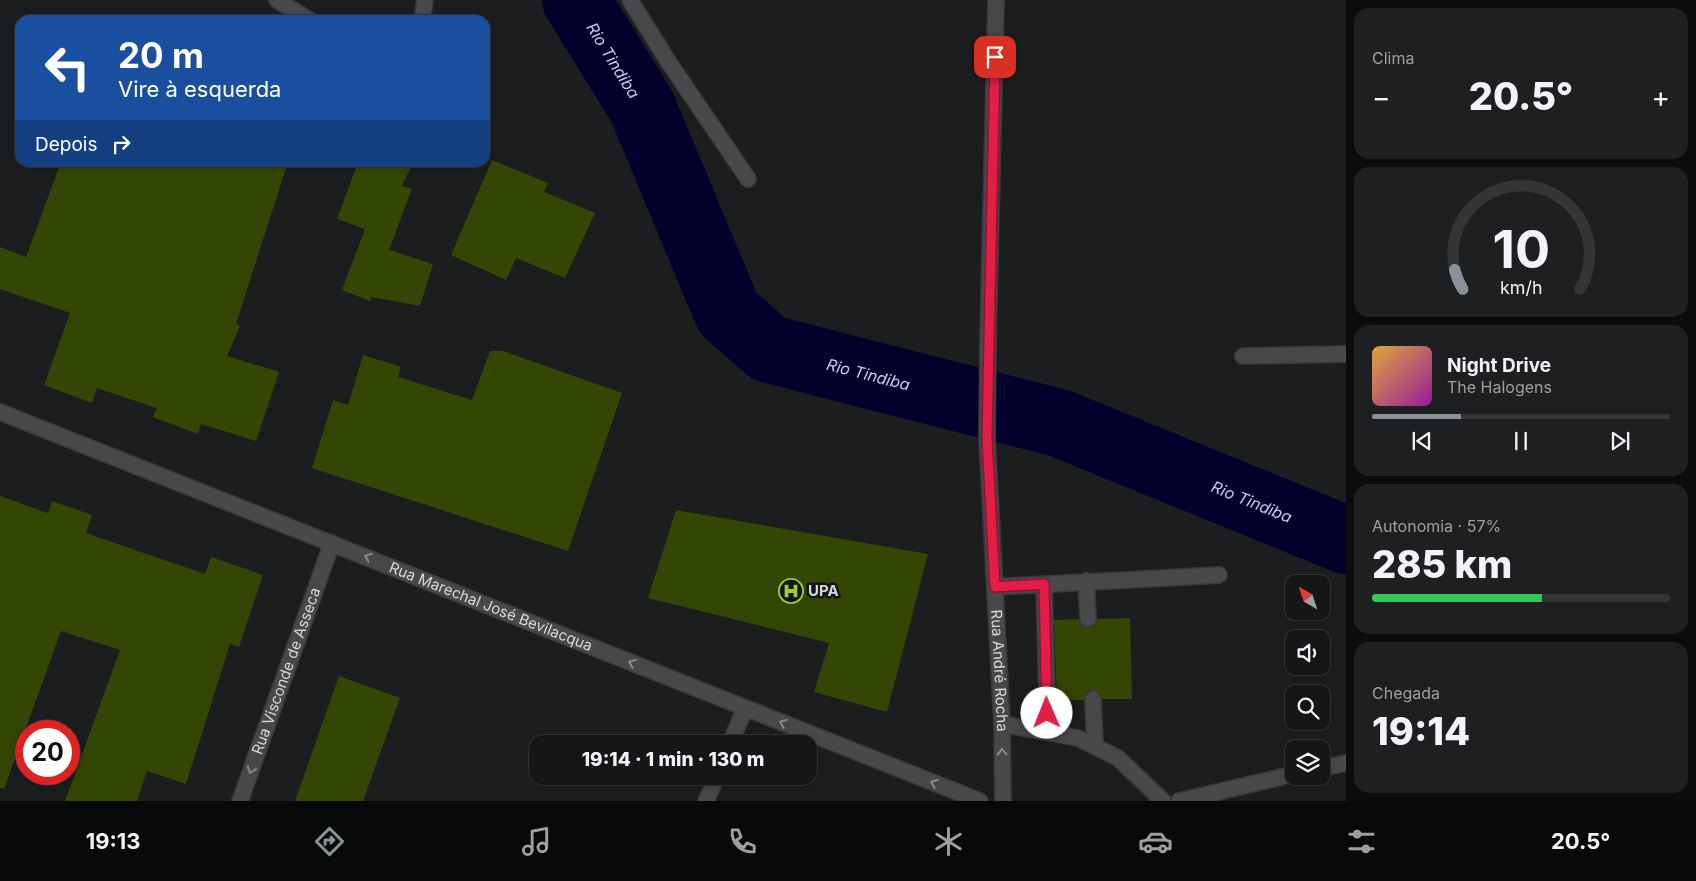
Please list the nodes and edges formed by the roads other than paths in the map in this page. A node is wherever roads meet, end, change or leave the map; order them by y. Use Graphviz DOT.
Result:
graph roads {
  1 [pos="277,0"];
  2 [pos="426,0"];
  3 [pos="630,0"];
  4 [pos="996,0"];
  5 [pos="301,15"];
  6 [pos="423,15"];
  7 [pos="748,179"];
  8 [pos="1346,354"];
  9 [pos="1242,356"];
  10 [pos="0,412"];
  11 [pos="332,543"];
  12 [pos="1219,575"];
  13 [pos="1086,581"];
  14 [pos="1044,584"];
  15 [pos="995,587"];
  16 [pos="1088,619"];
  17 [pos="1093,699"];
  18 [pos="745,708"];
  19 [pos="1002,724"];
  20 [pos="1048,731"];
  21 [pos="734,735"];
  22 [pos="1096,746"];
  23 [pos="1346,763"];
  24 [pos="1330,766"];
  25 [pos="1285,776"];
  26 [pos="713,785"];
  27 [pos="240,801"];
  28 [pos="706,801"];
  29 [pos="980,801"];
  30 [pos="1003,801"];
  31 [pos="1163,801"];
  32 [pos="1179,801"];
  1 -- 5 [label="street"];
  2 -- 6 [label="street"];
  3 -- 7 [label="street"];
  4 -- 15 [label="street, Rua André Rocha"];
  8 -- 9 [label="street"];
  10 -- 11 [label="street, Rua Marechal José Bevilacqua"];
  18 -- 11 [label="street, Rua Marechal José Bevilacqua, one-way"];
  11 -- 27 [label="street, Rua Visconde de Asseca, one-way"];
  12 -- 13 [label="street"];
  13 -- 14 [label="street"];
  13 -- 16 [label="street"];
  14 -- 15 [label="street"];
  14 -- 20 [label="street"];
  15 -- 19 [label="street, Rua André Rocha"];
  17 -- 22 [label="street"];
  18 -- 21 [label="street"];
  29 -- 18 [label="street, Rua Marechal José Bevilacqua, one-way"];
  19 -- 20 [label="street"];
  30 -- 19 [label="street, Rua André Rocha, one-way"];
  20 -- 22 [label="street"];
  22 -- 31 [label="street"];
  23 -- 24 [label="street"];
  25 -- 32 [label="street"];
  26 -- 28 [label="street"];
}
